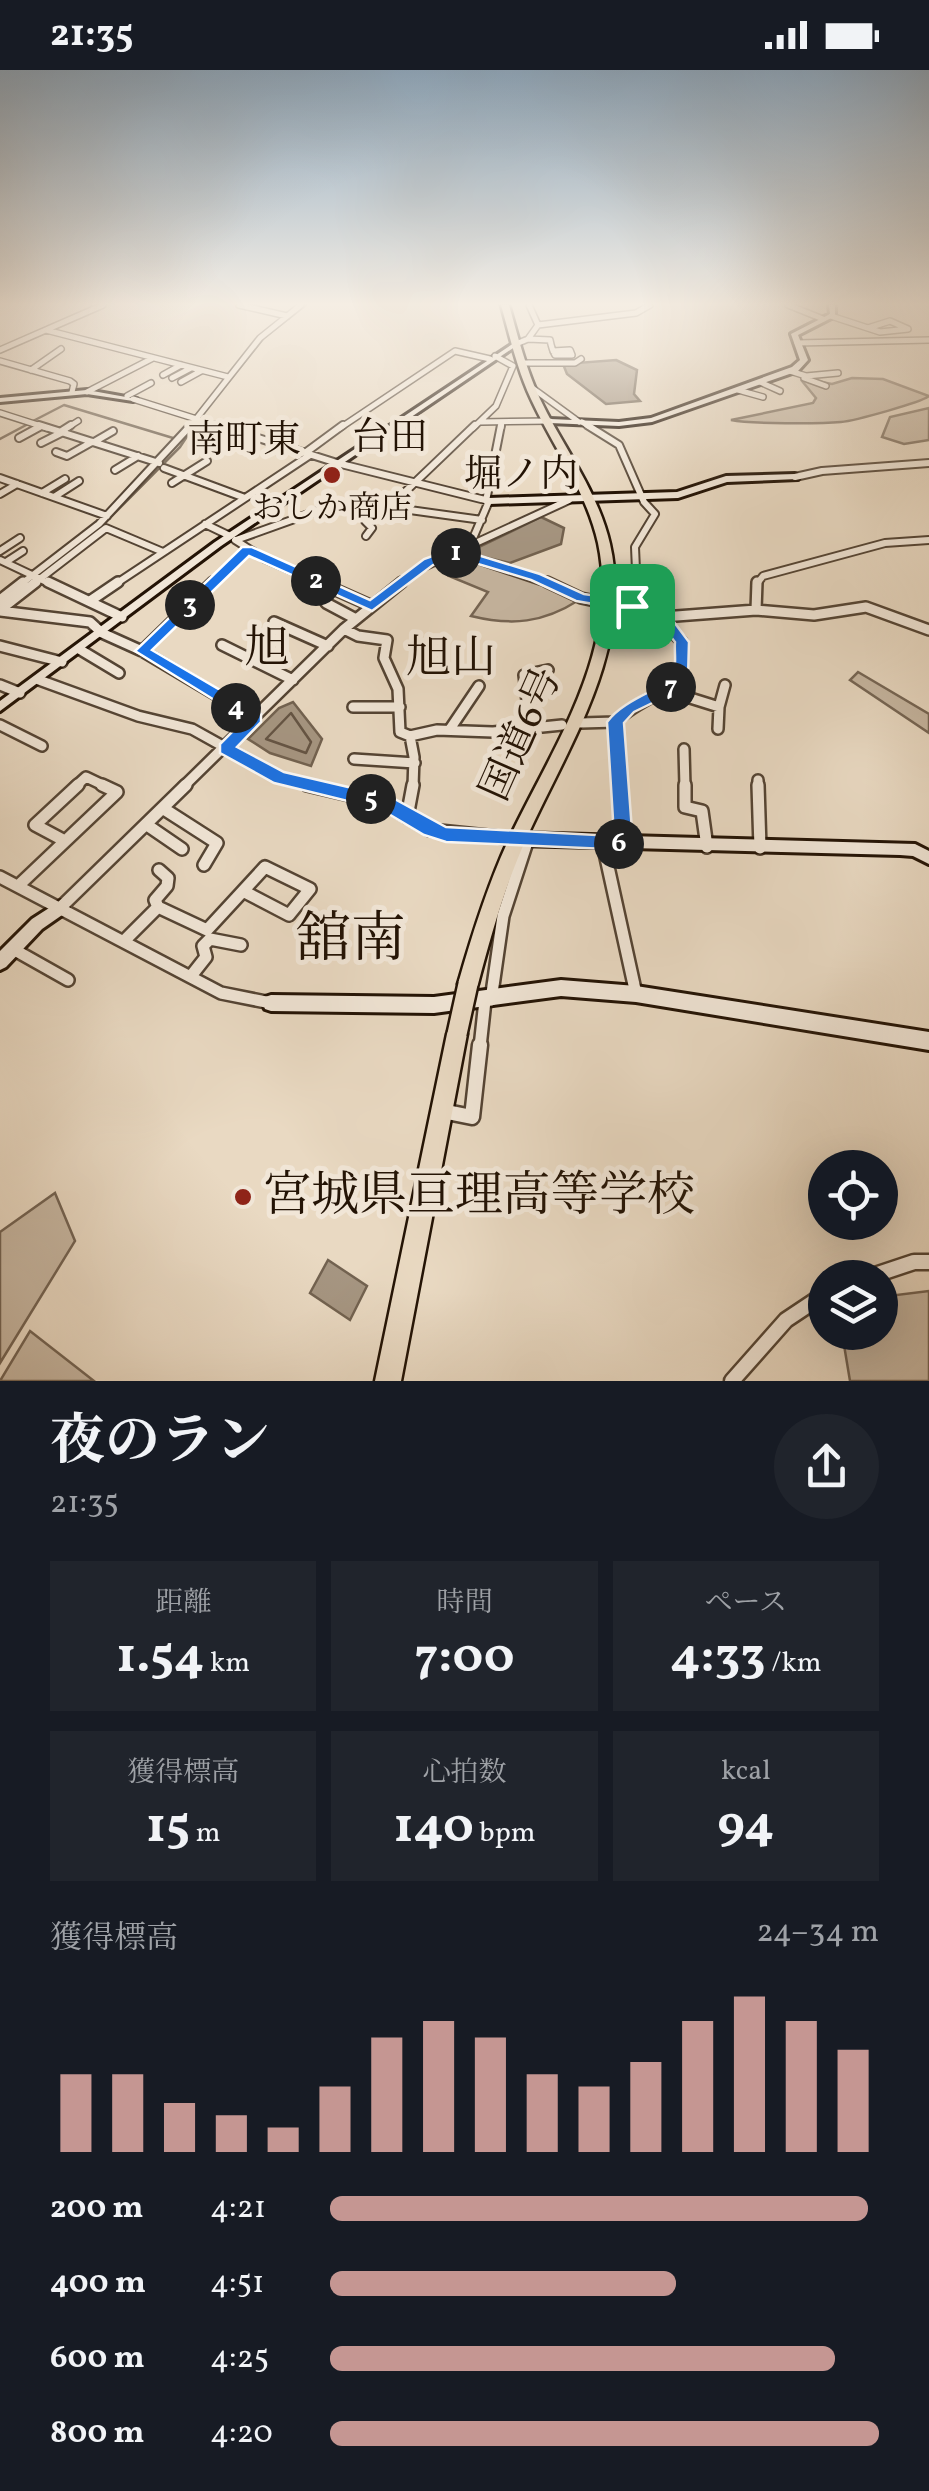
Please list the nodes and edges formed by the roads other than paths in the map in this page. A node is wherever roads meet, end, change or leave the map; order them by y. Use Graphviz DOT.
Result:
graph roads {
  1 [pos="17,366"];
  2 [pos="36,366"];
  3 [pos="137,366"];
  4 [pos="179,366"];
  5 [pos="185,366"];
  6 [pos="237,366"];
  7 [pos="431,366"];
  8 [pos="480,366"];
  9 [pos="513,366"];
  10 [pos="525,366"];
  11 [pos="796,366"];
  12 [pos="192,368"];
  13 [pos="31,370"];
  14 [pos="202,370"];
  15 [pos="789,372"];
  16 [pos="838,374"];
  17 [pos="163,375"];
  18 [pos="228,377"];
  19 [pos="172,378"];
  20 [pos="181,382"];
  21 [pos="760,382"];
  22 [pos="151,383"];
  23 [pos="826,386"];
  24 [pos="531,387"];
  25 [pos="738,390"];
  26 [pos="780,391"];
  27 [pos="72,392"];
  28 [pos="87,392"];
  29 [pos="763,396"];
  30 [pos="129,398"];
  31 [pos="0,400"];
  32 [pos="0,413"];
  33 [pos="195,417"];
  34 [pos="78,422"];
  35 [pos="480,422"];
  36 [pos="502,422"];
  37 [pos="550,422"];
  38 [pos="580,422"];
  39 [pos="41,426"];
  40 [pos="80,430"];
  41 [pos="113,431"];
  42 [pos="61,432"];
  43 [pos="72,436"];
  44 [pos="19,438"];
  45 [pos="93,442"];
  46 [pos="42,444"];
  47 [pos="56,452"];
  48 [pos="308,454"];
  49 [pos="138,456"];
  50 [pos="207,461"];
  51 [pos="280,462"];
  52 [pos="929,463"];
  53 [pos="337,464"];
  54 [pos="161,466"];
  55 [pos="292,467"];
  56 [pos="115,470"];
  57 [pos="184,476"];
  58 [pos="794,477"];
  59 [pos="0,478"];
  60 [pos="65,479"];
  61 [pos="79,481"];
  62 [pos="172,483"];
  63 [pos="414,483"];
  64 [pos="17,484"];
  65 [pos="42,493"];
  66 [pos="0,494"];
  67 [pos="640,494"];
  68 [pos="54,497"];
  69 [pos="245,498"];
  70 [pos="590,499"];
  71 [pos="569,500"];
  72 [pos="488,501"];
  73 [pos="382,505"];
  74 [pos="107,516"];
  75 [pos="482,520"];
  76 [pos="206,524"];
  77 [pos="366,536"];
  78 [pos="20,538"];
  79 [pos="232,538"];
  80 [pos="136,540"];
  81 [pos="929,540"];
  82 [pos="122,548"];
  83 [pos="0,550"];
  84 [pos="247,550"];
  85 [pos="23,551"];
  86 [pos="163,552"];
  87 [pos="455,552"];
  88 [pos="3,562"];
  89 [pos="38,575"];
  90 [pos="0,587"];
  91 [pos="11,591"];
  92 [pos="0,600"];
  93 [pos="90,600"];
  94 [pos="609,602"];
  95 [pos="326,604"];
  96 [pos="372,606"];
  97 [pos="632,606"];
  98 [pos="0,610"];
  99 [pos="756,610"];
  100 [pos="122,617"];
  101 [pos="663,617"];
  102 [pos="356,619"];
  103 [pos="274,622"];
  104 [pos="344,629"];
  105 [pos="929,630"];
  106 [pos="102,632"];
  107 [pos="222,645"];
  108 [pos="0,646"];
  109 [pos="328,646"];
  110 [pos="80,649"];
  111 [pos="142,651"];
  112 [pos="62,662"];
  113 [pos="548,670"];
  114 [pos="118,673"];
  115 [pos="39,680"];
  116 [pos="294,680"];
  117 [pos="0,685"];
  118 [pos="725,685"];
  119 [pos="479,686"];
  120 [pos="672,687"];
  121 [pos="20,693"];
  122 [pos="2,704"];
  123 [pos="353,707"];
  124 [pos="400,707"];
  125 [pos="719,707"];
  126 [pos="256,718"];
  127 [pos="616,722"];
  128 [pos="581,723"];
  129 [pos="0,725"];
  130 [pos="562,725"];
  131 [pos="530,728"];
  132 [pos="450,729"];
  133 [pos="718,730"];
  134 [pos="410,736"];
  135 [pos="42,746"];
  136 [pos="226,748"];
  137 [pos="684,749"];
  138 [pos="354,759"];
  139 [pos="415,763"];
  140 [pos="758,780"];
  141 [pos="164,809"];
  142 [pos="406,817"];
  143 [pos="147,825"];
  144 [pos="523,840"];
  145 [pos="65,841"];
  146 [pos="604,844"];
  147 [pos="624,844"];
  148 [pos="707,847"];
  149 [pos="760,848"];
  150 [pos="182,849"];
  151 [pos="926,851"];
  152 [pos="204,864"];
  153 [pos="159,870"];
  154 [pos="0,877"];
  155 [pos="18,886"];
  156 [pos="242,891"];
  157 [pos="158,907"];
  158 [pos="60,908"];
  159 [pos="125,940"];
  160 [pos="241,945"];
  161 [pos="13,949"];
  162 [pos="0,962"];
  163 [pos="191,976"];
  164 [pos="68,980"];
  165 [pos="636,994"];
  166 [pos="488,1000"];
  167 [pos="271,1004"];
  168 [pos="929,1041"];
  169 [pos="442,1110"];
  170 [pos="929,1262"];
  171 [pos="898,1267"];
  172 [pos="808,1305"];
  173 [pos="388,1381"];
  174 [pos="732,1381"];
  1 -- 13 [label="street"];
  2 -- 13 [label="street"];
  3 -- 28 [label="street"];
  4 -- 17 [label="street"];
  5 -- 12 [label="street"];
  6 -- 18 [label="street"];
  7 -- 48 [label="street"];
  8 -- 53 [label="street"];
  9 -- 35 [label="street"];
  10 -- 24 [label="highway, 国道6号"];
  11 -- 15 [label="street"];
  12 -- 14 [label="street"];
  12 -- 19 [label="street"];
  13 -- 27 [label="street"];
  14 -- 18 [label="street"];
  14 -- 20 [label="street"];
  15 -- 16 [label="street"];
  15 -- 21 [label="street"];
  15 -- 23 [label="street"];
  18 -- 33 [label="street"];
  21 -- 25 [label="street"];
  21 -- 26 [label="street"];
  22 -- 30 [label="street"];
  24 -- 37 [label="highway, 国道6号"];
  24 -- 38 [label="street"];
  25 -- 29 [label="street"];
  25 -- 38 [label="street"];
  27 -- 28 [label="street"];
  27 -- 31 [label="street"];
  28 -- 30 [label="street"];
  30 -- 33 [label="street"];
  32 -- 39 [label="street"];
  33 -- 48 [label="street"];
  33 -- 54 [label="street"];
  34 -- 42 [label="street"];
  35 -- 36 [label="street"];
  35 -- 63 [label="street"];
  36 -- 37 [label="street"];
  36 -- 72 [label="street"];
  37 -- 38 [label="street"];
  37 -- 70 [label="highway, 国道6号"];
  38 -- 67 [label="street"];
  39 -- 42 [label="street"];
  39 -- 44 [label="street"];
  40 -- 43 [label="street"];
  41 -- 45 [label="street"];
  42 -- 43 [label="street"];
  42 -- 46 [label="street"];
  43 -- 45 [label="street"];
  45 -- 47 [label="street"];
  45 -- 49 [label="street"];
  48 -- 53 [label="street"];
  48 -- 55 [label="street"];
  49 -- 54 [label="street"];
  49 -- 56 [label="street"];
  50 -- 57 [label="street"];
  51 -- 55 [label="street"];
  52 -- 58 [label="street"];
  53 -- 63 [label="street"];
  53 -- 79 [label="street"];
  54 -- 57 [label="street"];
  54 -- 74 [label="street"];
  55 -- 69 [label="street"];
  57 -- 62 [label="street"];
  57 -- 69 [label="street"];
  58 -- 67 [label="street"];
  59 -- 64 [label="street"];
  60 -- 65 [label="street"];
  61 -- 68 [label="street"];
  63 -- 72 [label="street"];
  63 -- 73 [label="street"];
  64 -- 65 [label="street"];
  64 -- 66 [label="street"];
  65 -- 68 [label="street"];
  67 -- 70 [label="street"];
  67 -- 97 [label="street"];
  68 -- 74 [label="street"];
  69 -- 76 [label="street"];
  70 -- 71 [label="street"];
  70 -- 94 [label="highway, 国道6号"];
  71 -- 72 [label="street"];
  71 -- 87 [label="street"];
  72 -- 75 [label="street"];
  73 -- 75 [label="street"];
  73 -- 77 [label="street"];
  73 -- 79 [label="street"];
  74 -- 89 [label="street"];
  75 -- 87 [label="street"];
  76 -- 79 [label="street"];
  76 -- 86 [label="street"];
  78 -- 83 [label="street"];
  79 -- 84 [label="street"];
  79 -- 100 [label="street"];
  80 -- 82 [label="street"];
  80 -- 86 [label="street"];
  80 -- 89 [label="street"];
  81 -- 99 [label="street"];
  84 -- 96 [label="street"];
  84 -- 111 [label="street"];
  85 -- 88 [label="street"];
  86 -- 93 [label="street"];
  87 -- 94 [label="street"];
  87 -- 96 [label="street"];
  88 -- 89 [label="street"];
  89 -- 91 [label="street"];
  89 -- 93 [label="street"];
  89 -- 98 [label="street"];
  90 -- 91 [label="street"];
  91 -- 92 [label="street"];
  93 -- 100 [label="street"];
  94 -- 97 [label="street"];
  94 -- 144 [label="highway, 国道6号"];
  95 -- 102 [label="street"];
  96 -- 102 [label="street"];
  97 -- 101 [label="street"];
  98 -- 106 [label="street"];
  99 -- 101 [label="street"];
  99 -- 105 [label="street"];
  100 -- 106 [label="street"];
  101 -- 120 [label="street"];
  102 -- 104 [label="street"];
  103 -- 109 [label="street"];
  104 -- 109 [label="street"];
  104 -- 124 [label="street"];
  106 -- 110 [label="street"];
  106 -- 111 [label="street"];
  107 -- 116 [label="street"];
  108 -- 112 [label="street"];
  109 -- 116 [label="street"];
  110 -- 112 [label="street"];
  110 -- 114 [label="street"];
  111 -- 126 [label="street"];
  112 -- 115 [label="street"];
  113 -- 131 [label="street"];
  115 -- 121 [label="street"];
  115 -- 136 [label="street"];
  116 -- 126 [label="street"];
  117 -- 121 [label="street"];
  118 -- 125 [label="street"];
  119 -- 132 [label="street"];
  120 -- 125 [label="street"];
  120 -- 127 [label="street"];
  121 -- 122 [label="street"];
  123 -- 124 [label="street"];
  124 -- 134 [label="street"];
  125 -- 133 [label="street"];
  126 -- 136 [label="street"];
  127 -- 128 [label="street"];
  127 -- 147 [label="street"];
  129 -- 135 [label="street"];
  130 -- 131 [label="street"];
  131 -- 132 [label="street"];
  132 -- 134 [label="street"];
  134 -- 139 [label="street"];
  136 -- 141 [label="street"];
  136 -- 142 [label="street"];
  137 -- 148 [label="street"];
  138 -- 139 [label="street"];
  139 -- 142 [label="street"];
  140 -- 149 [label="street"];
  141 -- 143 [label="street"];
  141 -- 152 [label="street"];
  142 -- 144 [label="street"];
  143 -- 150 [label="street"];
  143 -- 158 [label="street"];
  144 -- 146 [label="street"];
  144 -- 166 [label="street"];
  144 -- 169 [label="highway, 国道6号, bridge"];
  145 -- 145 [label="street"];
  145 -- 155 [label="street"];
  146 -- 147 [label="street"];
  146 -- 165 [label="street"];
  147 -- 148 [label="street"];
  148 -- 149 [label="street"];
  149 -- 151 [label="street"];
  153 -- 157 [label="street"];
  154 -- 155 [label="street"];
  155 -- 158 [label="street"];
  156 -- 156 [label="street"];
  156 -- 157 [label="street"];
  157 -- 159 [label="street"];
  158 -- 159 [label="street"];
  158 -- 161 [label="street"];
  159 -- 163 [label="street"];
  160 -- 163 [label="street"];
  161 -- 162 [label="street"];
  161 -- 164 [label="street"];
  163 -- 167 [label="street"];
  165 -- 166 [label="street"];
  165 -- 168 [label="street"];
  166 -- 167 [label="street"];
  166 -- 169 [label="street"];
  169 -- 173 [label="highway, 国道6号"];
  170 -- 171 [label="street"];
  172 -- 174 [label="street"];
}
